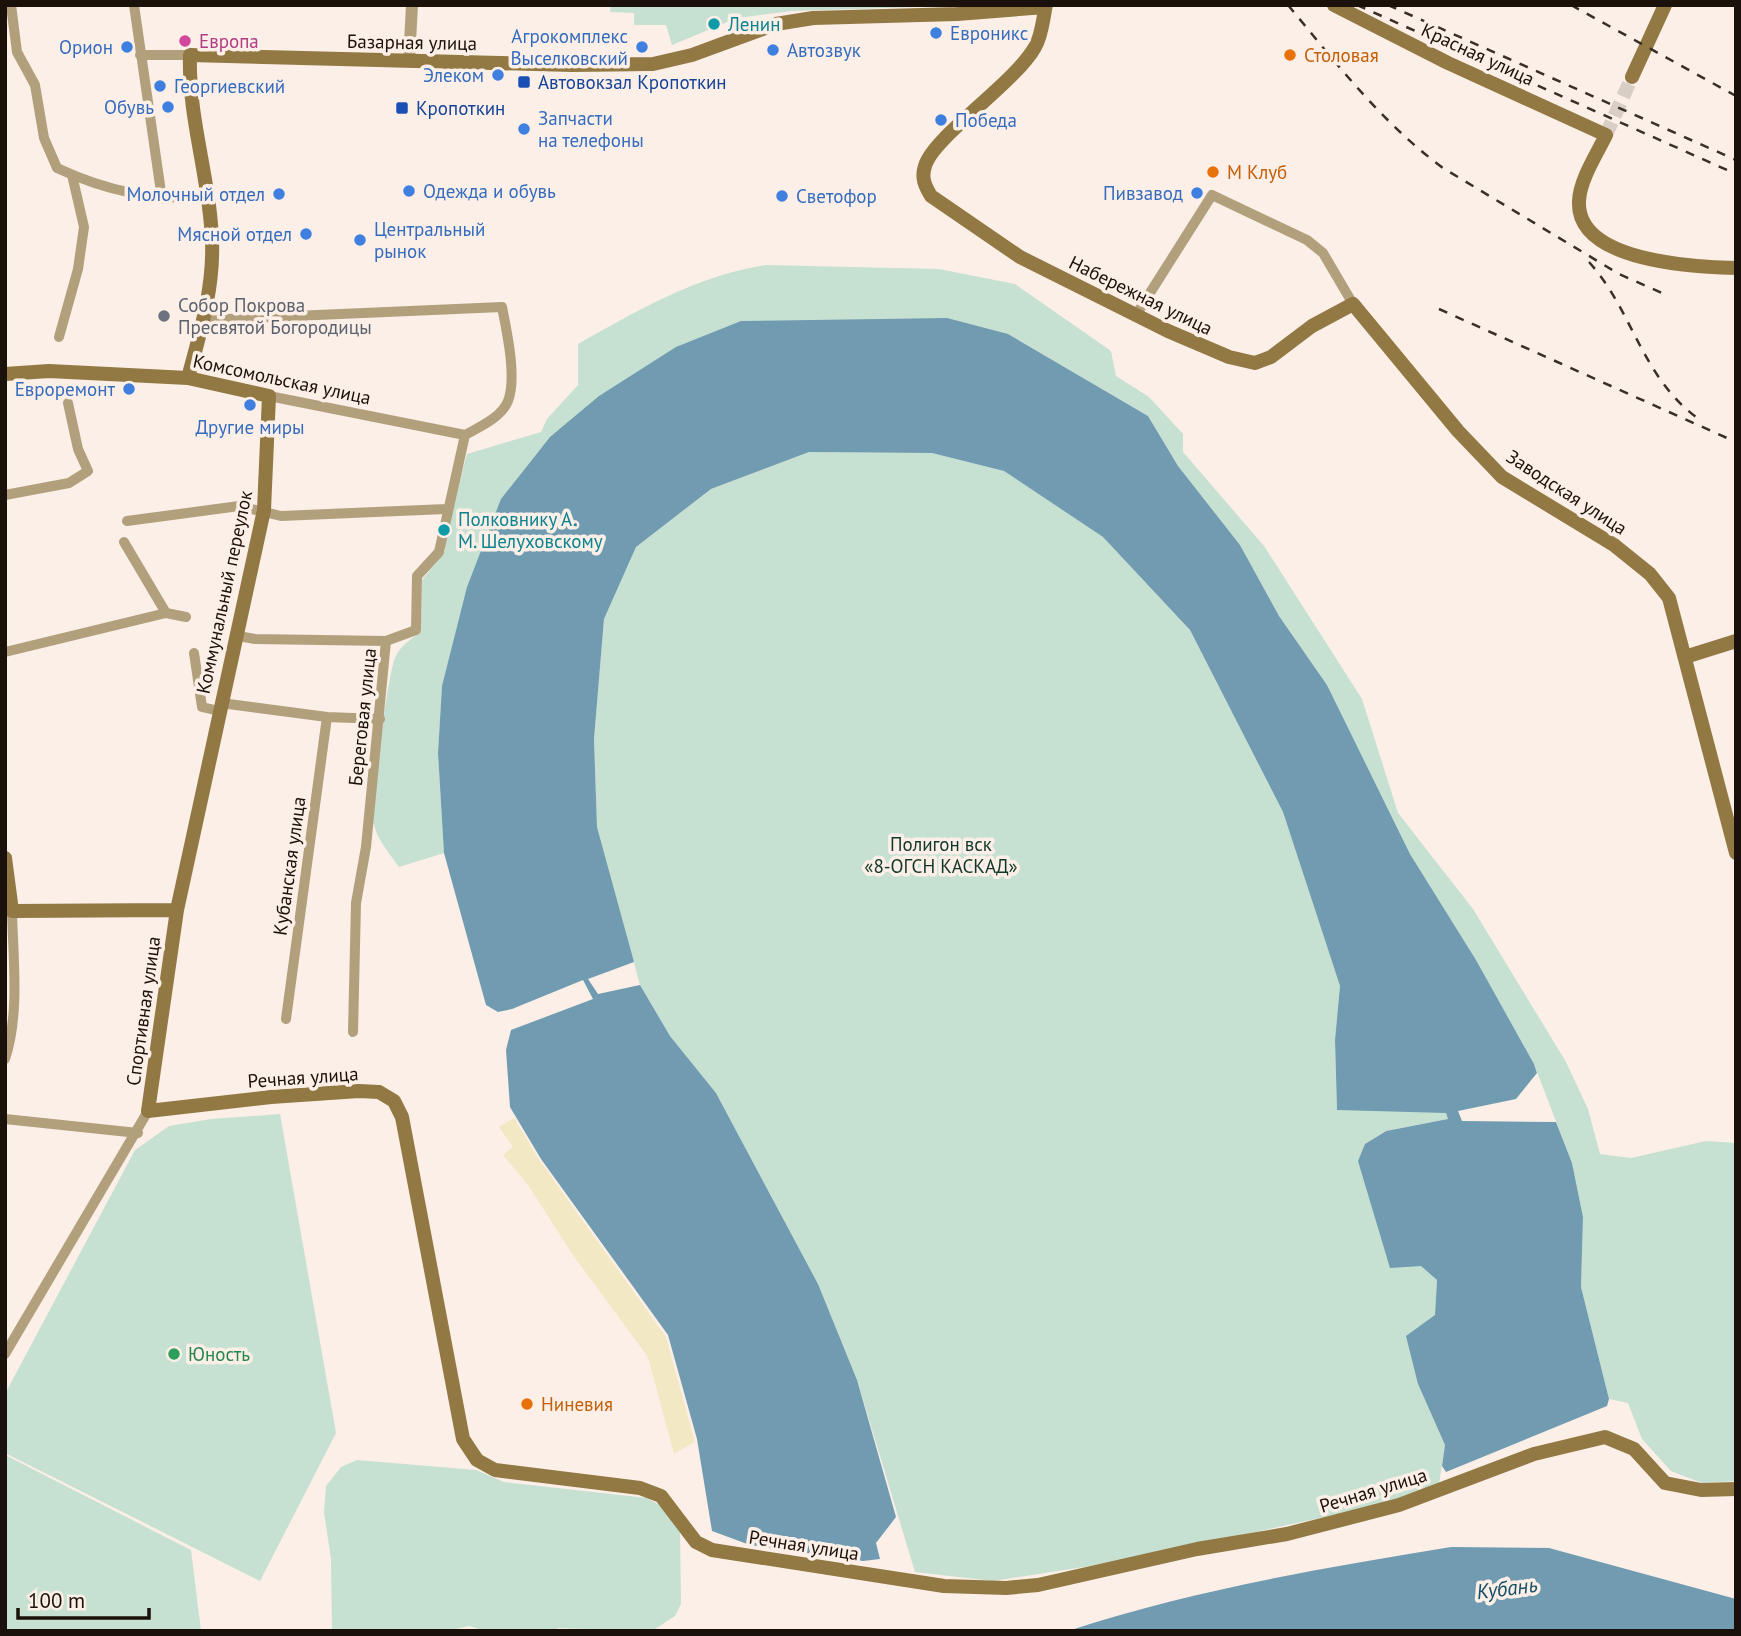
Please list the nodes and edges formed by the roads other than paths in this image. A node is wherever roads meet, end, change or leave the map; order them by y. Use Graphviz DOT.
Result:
graph roads {
  1 [pos="11,5"];
  2 [pos="134,5"];
  3 [pos="412,5"];
  4 [pos="1335,5"];
  5 [pos="1665,5"];
  6 [pos="1046,6"];
  7 [pos="11,52"];
  8 [pos="140,55"];
  9 [pos="190,55"];
  10 [pos="409,61"];
  11 [pos="1632,77"];
  12 [pos="72,175"];
  13 [pos="208,197"];
  14 [pos="163,199"];
  15 [pos="1736,268"];
  16 [pos="1353,304"];
  17 [pos="1136,314"];
  18 [pos="203,320"];
  19 [pos="59,337"];
  20 [pos="5,374"];
  21 [pos="188,378"];
  22 [pos="269,396"];
  23 [pos="68,403"];
  24 [pos="465,435"];
  25 [pos="5,495"];
  26 [pos="446,509"];
  27 [pos="264,510"];
  28 [pos="127,522"];
  29 [pos="124,542"];
  30 [pos="166,613"];
  31 [pos="186,617"];
  32 [pos="238,636"];
  33 [pos="1736,641"];
  34 [pos="386,642"];
  35 [pos="5,652"];
  36 [pos="194,653"];
  37 [pos="1685,657"];
  38 [pos="220,707"];
  39 [pos="327,717"];
  40 [pos="380,719"];
  41 [pos="1736,853"];
  42 [pos="5,858"];
  43 [pos="177,910"];
  44 [pos="8,911"];
  45 [pos="286,1019"];
  46 [pos="353,1032"];
  47 [pos="6,1055"];
  48 [pos="148,1111"];
  49 [pos="5,1119"];
  50 [pos="138,1133"];
  51 [pos="5,1354"];
  52 [pos="1736,1489"];
  1 -- 7 [label="street"];
  2 -- 8 [label="street"];
  3 -- 10 [label="street"];
  4 -- 15 [label="main road, Красная улица"];
  5 -- 11 [label="main road"];
  6 -- 10 [label="main road, Базарная улица"];
  6 -- 17 [label="main road, Набережная улица"];
  7 -- 12 [label="street"];
  8 -- 9 [label="street, Базарная улица"];
  8 -- 14 [label="street"];
  9 -- 10 [label="main road, Базарная улица"];
  9 -- 13 [label="main road"];
  12 -- 14 [label="street"];
  12 -- 19 [label="street"];
  13 -- 14 [label="street"];
  13 -- 18 [label="main road"];
  16 -- 17 [label="main road, Набережная улица"];
  16 -- 17 [label="street"];
  16 -- 37 [label="main road, Заводская улица"];
  18 -- 21 [label="main road"];
  18 -- 24 [label="street"];
  20 -- 21 [label="main road, Комсомольская улица"];
  21 -- 22 [label="main road, Комсомольская улица"];
  22 -- 24 [label="street, Комсомольская улица"];
  22 -- 27 [label="main road, Коммунальный переулок"];
  23 -- 25 [label="street"];
  24 -- 26 [label="street, Береговая улица"];
  26 -- 27 [label="street"];
  26 -- 34 [label="street, Береговая улица"];
  27 -- 28 [label="street"];
  27 -- 32 [label="main road, Коммунальный переулок"];
  29 -- 30 [label="street"];
  30 -- 31 [label="street"];
  30 -- 35 [label="street"];
  32 -- 34 [label="street"];
  32 -- 38 [label="main road, Коммунальный переулок"];
  33 -- 37 [label="main road"];
  34 -- 40 [label="street, Береговая улица"];
  36 -- 38 [label="street"];
  37 -- 41 [label="main road, Заводская улица"];
  38 -- 39 [label="street"];
  38 -- 43 [label="main road, Спортивная улица"];
  39 -- 40 [label="street"];
  39 -- 45 [label="street, Кубанская улица"];
  40 -- 46 [label="street, Береговая улица"];
  42 -- 44 [label="main road"];
  43 -- 44 [label="main road"];
  43 -- 48 [label="main road, Спортивная улица"];
  44 -- 47 [label="street"];
  48 -- 50 [label="street, Спортивная улица"];
  48 -- 52 [label="main road, Речная улица"];
  49 -- 50 [label="street"];
  50 -- 51 [label="street, Спортивная улица"];
}
